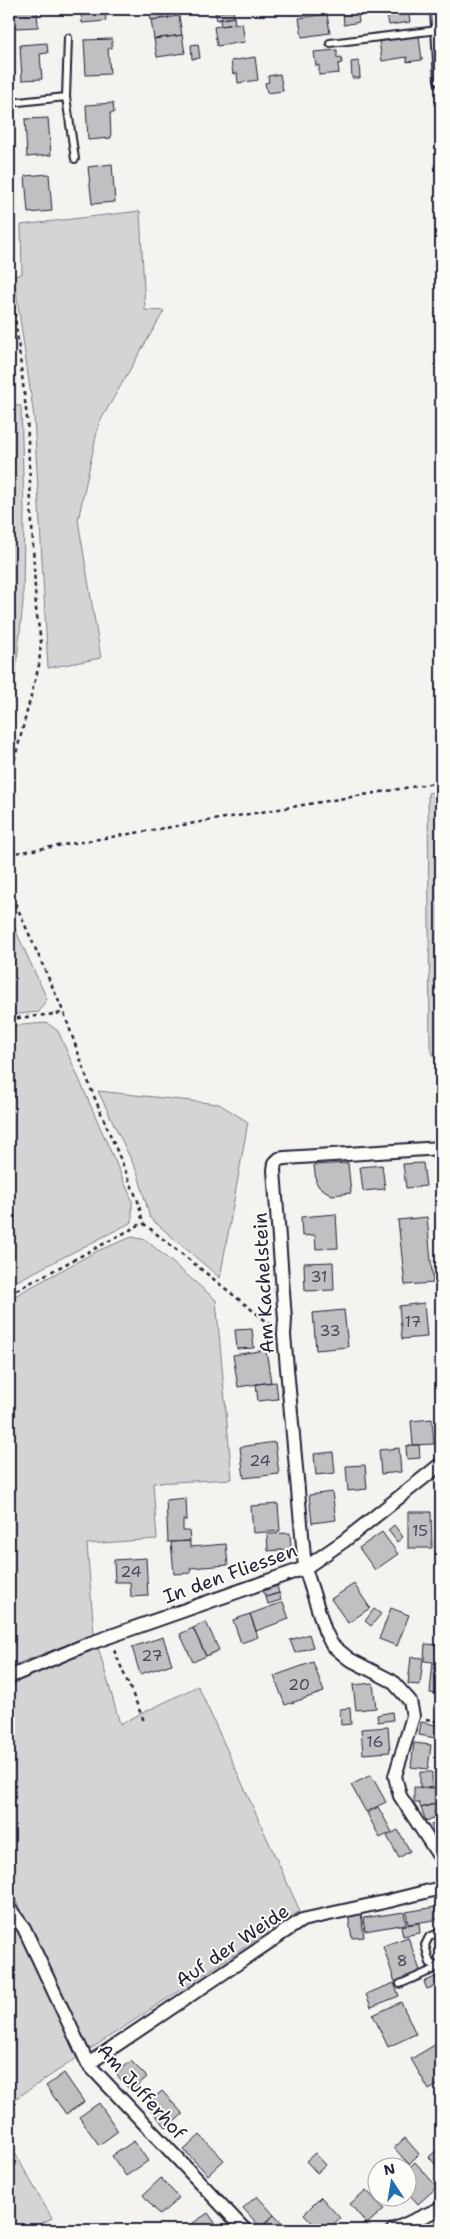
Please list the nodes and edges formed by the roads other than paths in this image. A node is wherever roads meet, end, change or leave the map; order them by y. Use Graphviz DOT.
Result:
graph roads {
  1 [pos="437,9"];
  2 [pos="439,26"];
  3 [pos="68,38"];
  4 [pos="330,43"];
  5 [pos="441,78"];
  6 [pos="66,97"];
  7 [pos="9,102"];
  8 [pos="75,158"];
  9 [pos="441,1148"];
  10 [pos="441,1464"];
  11 [pos="305,1568"];
  12 [pos="9,1677"];
  13 [pos="441,1859"];
  14 [pos="441,1888"];
  15 [pos="9,1908"];
  16 [pos="441,1932"];
  17 [pos="439,1968"];
  18 [pos="400,1984"];
  19 [pos="88,2064"];
  20 [pos="441,2208"];
  21 [pos="245,2230"];
  22 [pos="393,2230"];
  1 -- 2 [label="street"];
  2 -- 4 [label="lane"];
  2 -- 5 [label="street"];
  3 -- 6 [label="lane"];
  6 -- 7 [label="lane"];
  6 -- 8 [label="lane"];
  9 -- 11 [label="street, Am Kachelstein"];
  10 -- 11 [label="street, In den Fliessen"];
  11 -- 12 [label="street, In den Fliessen"];
  11 -- 13 [label="street, Am Kachelstein"];
  14 -- 19 [label="street, Auf der Weide"];
  15 -- 19 [label="street, Am Jufferhof"];
  16 -- 17 [label="lane"];
  17 -- 18 [label="lane"];
  19 -- 21 [label="street, Am Jufferhof"];
  20 -- 22 [label="street"];
}
